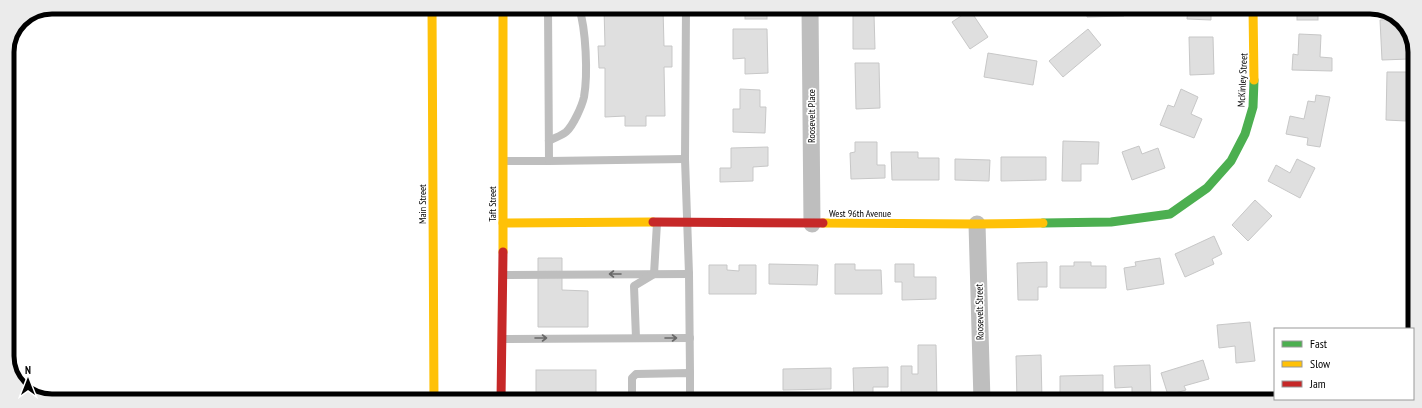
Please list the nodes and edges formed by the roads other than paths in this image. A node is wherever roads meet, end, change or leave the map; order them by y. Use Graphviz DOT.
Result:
graph roads {
  1 [pos="432,14"];
  2 [pos="503,14"];
  3 [pos="548,14"];
  4 [pos="581,14"];
  5 [pos="686,14"];
  6 [pos="810,14"];
  7 [pos="1253,14"];
  8 [pos="549,141"];
  9 [pos="685,159"];
  10 [pos="503,161"];
  11 [pos="549,161"];
  12 [pos="1207,188"];
  13 [pos="687,222"];
  14 [pos="504,223"];
  15 [pos="657,223"];
  16 [pos="812,224"];
  17 [pos="977,224"];
  18 [pos="654,274"];
  19 [pos="690,274"];
  20 [pos="503,275"];
  21 [pos="636,338"];
  22 [pos="690,338"];
  23 [pos="502,339"];
  24 [pos="690,373"];
  25 [pos="434,394"];
  26 [pos="502,394"];
  27 [pos="632,394"];
  28 [pos="690,394"];
  29 [pos="982,394"];
  1 -- 25 [label="street, Main Street"];
  2 -- 10 [label="street, Taft Street"];
  3 -- 8 [label="lane"];
  4 -- 8 [label="lane"];
  5 -- 9 [label="lane"];
  6 -- 16 [label="street, Roosevelt Place"];
  7 -- 12 [label="street, McKinley Street"];
  8 -- 11 [label="lane"];
  9 -- 11 [label="lane"];
  9 -- 13 [label="lane"];
  10 -- 11 [label="lane"];
  10 -- 14 [label="street, Taft Street"];
  12 -- 17 [label="street, West 96th Avenue"];
  13 -- 15 [label="street, West 96th Avenue"];
  13 -- 16 [label="street, West 96th Avenue"];
  13 -- 19 [label="lane"];
  14 -- 15 [label="street, West 96th Avenue"];
  14 -- 20 [label="street, Taft Street"];
  15 -- 18 [label="lane"];
  16 -- 17 [label="street, West 96th Avenue"];
  17 -- 29 [label="street, Roosevelt Street"];
  18 -- 19 [label="lane"];
  18 -- 20 [label="lane, one-way"];
  18 -- 21 [label="lane"];
  19 -- 22 [label="lane"];
  20 -- 23 [label="street, Taft Street"];
  21 -- 22 [label="lane, one-way"];
  23 -- 21 [label="lane, one-way"];
  22 -- 24 [label="lane"];
  23 -- 26 [label="street, Taft Street"];
  24 -- 27 [label="lane"];
  24 -- 28 [label="lane"];
}
